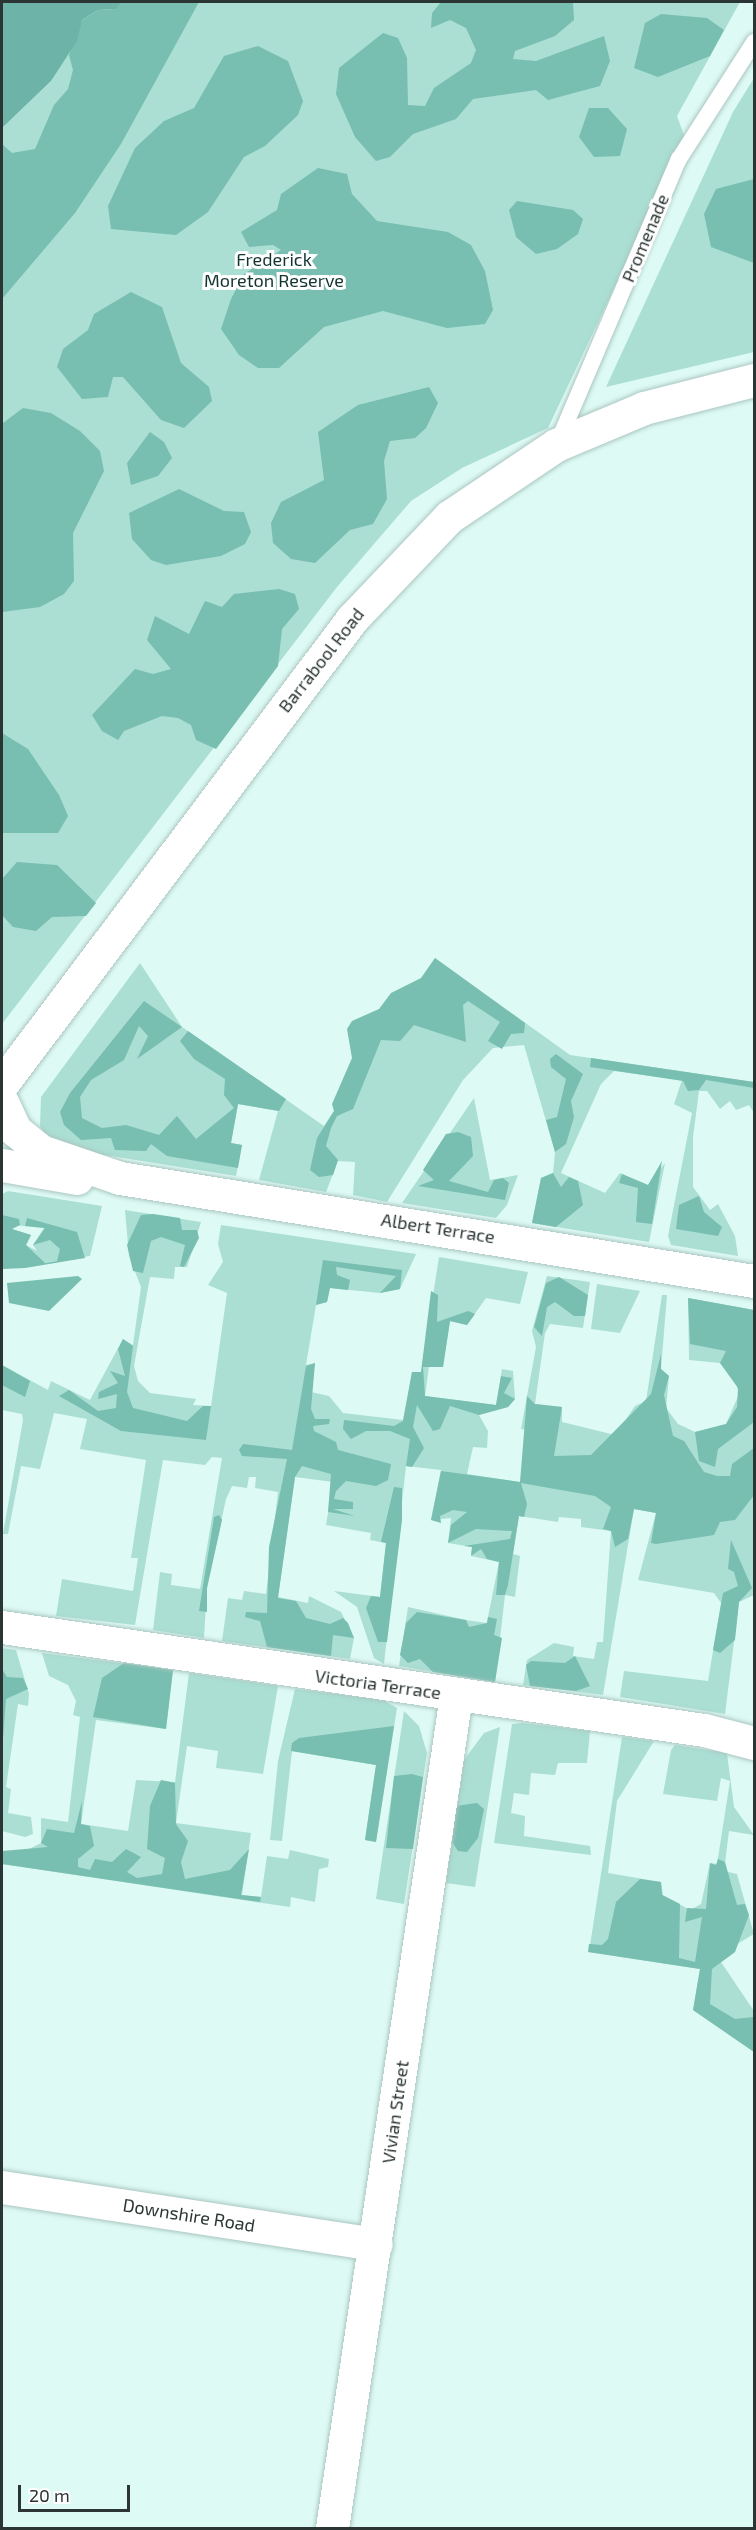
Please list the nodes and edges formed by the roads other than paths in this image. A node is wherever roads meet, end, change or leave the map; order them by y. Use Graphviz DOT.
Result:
graph roads {
  1 [pos="754,42"];
  2 [pos="754,380"];
  3 [pos="556,445"];
  4 [pos="2,1084"];
  5 [pos="2,1102"];
  6 [pos="2,1165"];
  7 [pos="120,1178"];
  8 [pos="754,1281"];
  9 [pos="2,1627"];
  10 [pos="456,1695"];
  11 [pos="754,1743"];
  12 [pos="2,2187"];
  13 [pos="376,2244"];
  14 [pos="332,2529"];
  1 -- 3 [label="lane, Promenade"];
  2 -- 3 [label="street, Barrabool Road"];
  3 -- 4 [label="street, Barrabool Road"];
  5 -- 7 [label="street, Albert Terrace"];
  6 -- 7 [label="street, Albert Terrace"];
  7 -- 8 [label="street, Albert Terrace"];
  9 -- 10 [label="street, Victoria Terrace"];
  10 -- 11 [label="street, Victoria Terrace"];
  10 -- 13 [label="street, Vivian Street"];
  12 -- 13 [label="street, Downshire Road"];
  13 -- 14 [label="street, Vivian Street"];
}
